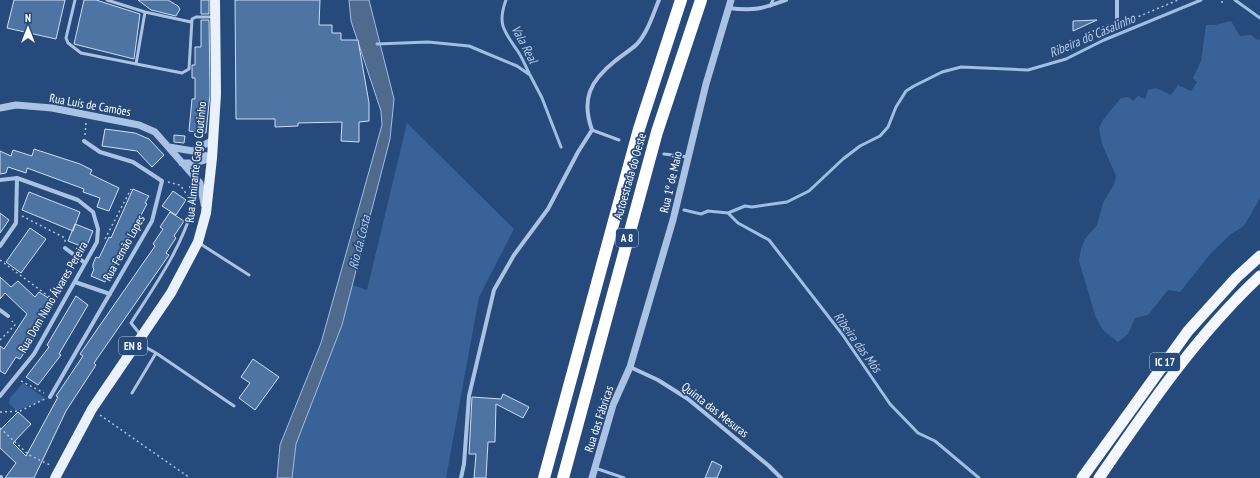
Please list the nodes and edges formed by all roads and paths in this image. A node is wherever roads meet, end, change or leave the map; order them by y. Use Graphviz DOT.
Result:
graph roads {
  1 [pos="75,0"];
  2 [pos="107,0"];
  3 [pos="215,0"];
  4 [pos="659,0"];
  5 [pos="681,0"];
  6 [pos="701,0"];
  7 [pos="731,0"];
  8 [pos="773,0"];
  9 [pos="786,0"];
  10 [pos="1117,0"];
  11 [pos="1178,0"];
  12 [pos="1222,0"];
  13 [pos="1222,3"];
  14 [pos="770,6"];
  15 [pos="728,8"];
  16 [pos="1154,11"];
  17 [pos="145,12"];
  18 [pos="216,18"];
  19 [pos="191,22"];
  20 [pos="1117,22"];
  21 [pos="136,64"];
  22 [pos="0,108"];
  23 [pos="87,116"];
  24 [pos="592,130"];
  25 [pos="213,140"];
  26 [pos="619,140"];
  27 [pos="84,141"];
  28 [pos="169,147"];
  29 [pos="193,151"];
  30 [pos="664,154"];
  31 [pos="688,157"];
  32 [pos="212,158"];
  33 [pos="182,164"];
  34 [pos="17,178"];
  35 [pos="0,180"];
  36 [pos="162,181"];
  37 [pos="131,189"];
  38 [pos="194,204"];
  39 [pos="15,212"];
  40 [pos="206,213"];
  41 [pos="65,238"];
  42 [pos="97,242"];
  43 [pos="198,242"];
  44 [pos="0,246"];
  45 [pos="65,248"];
  46 [pos="1260,256"];
  47 [pos="0,260"];
  48 [pos="85,264"];
  49 [pos="249,275"];
  50 [pos="1260,276"];
  51 [pos="75,282"];
  52 [pos="110,294"];
  53 [pos="61,306"];
  54 [pos="0,310"];
  55 [pos="8,316"];
  56 [pos="15,325"];
  57 [pos="139,339"];
  58 [pos="0,340"];
  59 [pos="156,353"];
  60 [pos="630,367"];
  61 [pos="28,384"];
  62 [pos="132,393"];
  63 [pos="0,396"];
  64 [pos="50,397"];
  65 [pos="234,406"];
  66 [pos="92,409"];
  67 [pos="0,412"];
  68 [pos="0,428"];
  69 [pos="42,461"];
  70 [pos="595,468"];
  71 [pos="55,478"];
  72 [pos="190,478"];
  73 [pos="461,478"];
  74 [pos="544,478"];
  75 [pos="563,478"];
  76 [pos="592,478"];
  77 [pos="624,478"];
  78 [pos="781,478"];
  79 [pos="1082,478"];
  80 [pos="1099,478"];
  1 -- 21 [label="lane"];
  2 -- 17 [label="lane"];
  3 -- 18 [label="main road, Rua Almirante Gago Coutinho / EN 8"];
  4 -- 24 [label="street"];
  5 -- 74 [label="highway, Autoestrada do Oeste / A 8"];
  6 -- 75 [label="highway, Autoestrada do Oeste / A 8"];
  7 -- 15 [label="street, Rua 1º de Maio"];
  8 -- 14 [label="lane"];
  9 -- 14 [label="street"];
  10 -- 20 [label="street"];
  11 -- 16 [label="path"];
  12 -- 13 [label="path"];
  14 -- 15 [label="street"];
  15 -- 31 [label="street, Rua 1º de Maio"];
  17 -- 19 [label="lane"];
  17 -- 21 [label="lane"];
  18 -- 19 [label="lane"];
  18 -- 25 [label="main road, Rua Almirante Gago Coutinho / EN 8"];
  19 -- 21 [label="lane"];
  22 -- 23 [label="street, Rua Luís de Camões"];
  23 -- 27 [label="path"];
  23 -- 28 [label="street, Rua Luís de Camões"];
  24 -- 26 [label="lane"];
  24 -- 73 [label="street"];
  25 -- 29 [label="street"];
  25 -- 32 [label="main road, Rua Almirante Gago Coutinho / EN 8"];
  27 -- 36 [label="street"];
  28 -- 29 [label="street"];
  28 -- 33 [label="street, Rua Luís de Camões"];
  29 -- 32 [label="street"];
  30 -- 31 [label="lane"];
  31 -- 60 [label="street, Rua 1º de Maio"];
  32 -- 33 [label="street"];
  32 -- 40 [label="main road, Rua Almirante Gago Coutinho / EN 8"];
  33 -- 40 [label="street, Rua Luís de Camões"];
  34 -- 35 [label="street"];
  34 -- 39 [label="street"];
  34 -- 42 [label="street, Rua Dom Nuno Álvares Pereira"];
  36 -- 38 [label="path"];
  36 -- 52 [label="street, Rua Fernão Lopes"];
  37 -- 42 [label="path"];
  38 -- 57 [label="lane"];
  39 -- 41 [label="path"];
  39 -- 44 [label="street"];
  40 -- 43 [label="main road, Rua Almirante Gago Coutinho / EN 8"];
  42 -- 48 [label="street, Rua Dom Nuno Álvares Pereira"];
  43 -- 49 [label="lane"];
  43 -- 57 [label="main road, Rua Almirante Gago Coutinho / EN 8"];
  45 -- 48 [label="street"];
  46 -- 79 [label="highway, IC 17"];
  47 -- 53 [label="path"];
  48 -- 51 [label="street, Rua Dom Nuno Álvares Pereira"];
  50 -- 80 [label="highway, IC 17"];
  51 -- 52 [label="street"];
  51 -- 53 [label="street, Rua Dom Nuno Álvares Pereira"];
  52 -- 64 [label="street, Rua Fernão Lopes"];
  53 -- 63 [label="street, Rua Dom Nuno Álvares Pereira"];
  54 -- 55 [label="street"];
  56 -- 58 [label="path"];
  57 -- 59 [label="lane"];
  57 -- 66 [label="main road, Rua Almirante Gago Coutinho / EN 8"];
  59 -- 62 [label="lane"];
  59 -- 65 [label="lane"];
  60 -- 70 [label="street, Rua das Fábricas"];
  60 -- 78 [label="street, Quinta das Mesuras"];
  61 -- 64 [label="path"];
  64 -- 67 [label="path"];
  66 -- 71 [label="main road, Rua Almirante Gago Coutinho / EN 8"];
  66 -- 72 [label="path"];
  68 -- 69 [label="path"];
  70 -- 76 [label="street, Rua das Fábricas"];
  70 -- 77 [label="lane"];
}
